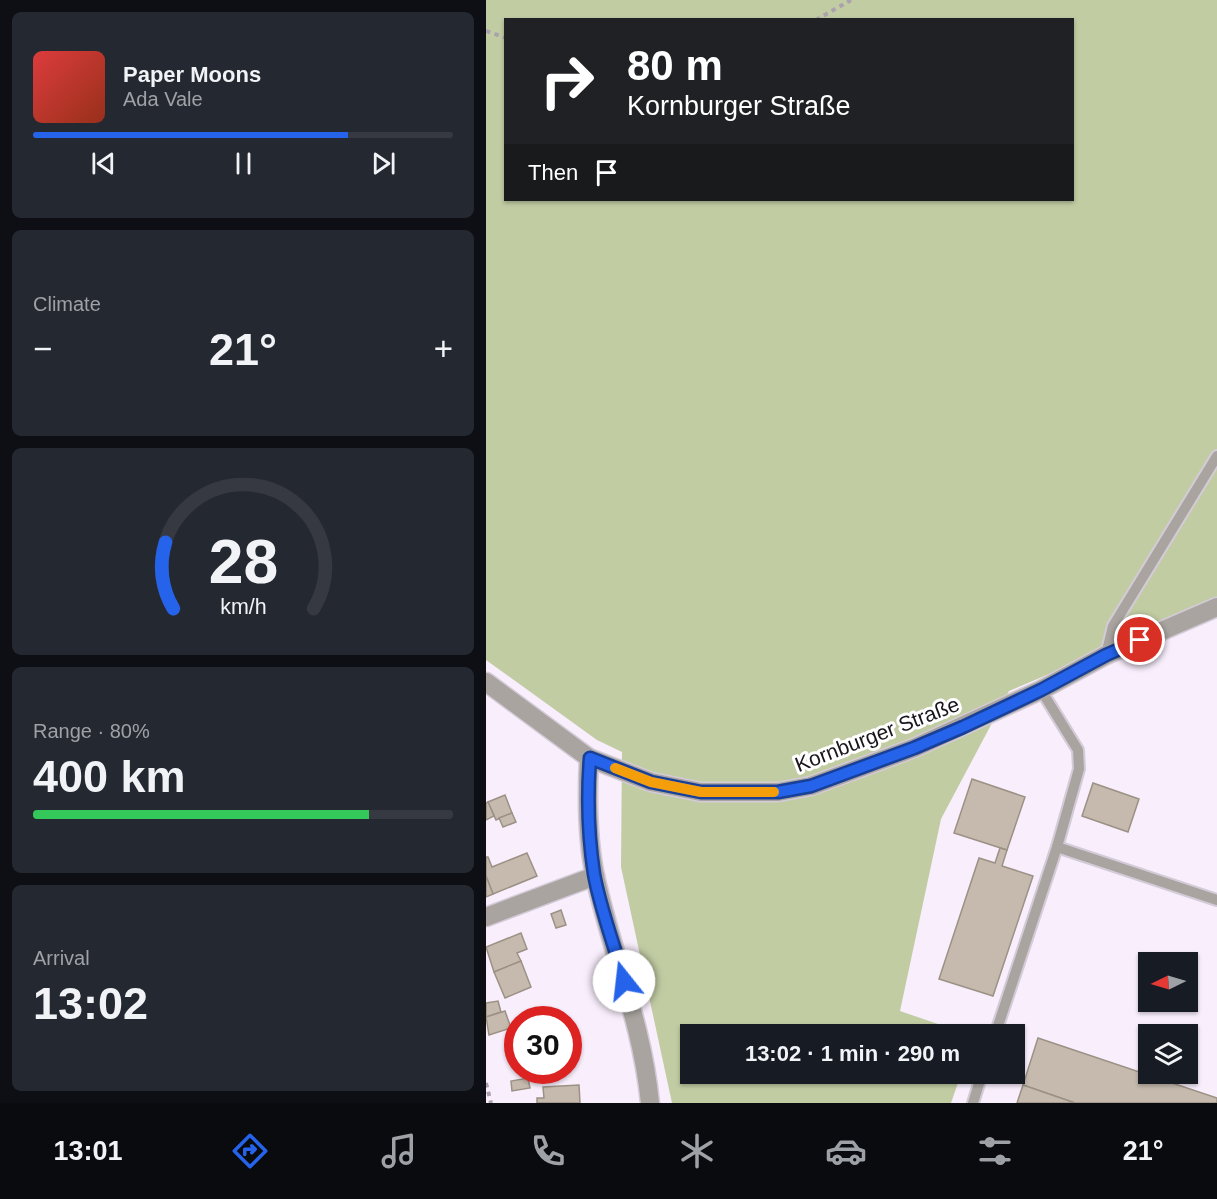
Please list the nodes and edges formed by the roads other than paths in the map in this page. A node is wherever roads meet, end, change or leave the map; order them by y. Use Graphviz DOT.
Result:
graph roads {
  1 [pos="1217,456"];
  2 [pos="1217,607"];
  3 [pos="1106,655"];
  4 [pos="486,682"];
  5 [pos="1041,690"];
  6 [pos="590,758"];
  7 [pos="1057,848"];
  8 [pos="595,876"];
  9 [pos="1217,900"];
  10 [pos="486,918"];
  11 [pos="999,1024"];
  12 [pos="979,1084"];
  13 [pos="650,1103"];
  14 [pos="973,1103"];
  1 -- 3 [label="lane"];
  2 -- 3 [label="street, Kornburger Straße"];
  3 -- 5 [label="street, Kornburger Straße"];
  4 -- 6 [label="street, Kornburger Straße"];
  5 -- 6 [label="street, Kornburger Straße"];
  5 -- 7 [label="lane"];
  6 -- 8 [label="street"];
  7 -- 9 [label="lane"];
  7 -- 11 [label="lane"];
  8 -- 10 [label="street"];
  8 -- 13 [label="street"];
  12 -- 14 [label="lane"];
}
